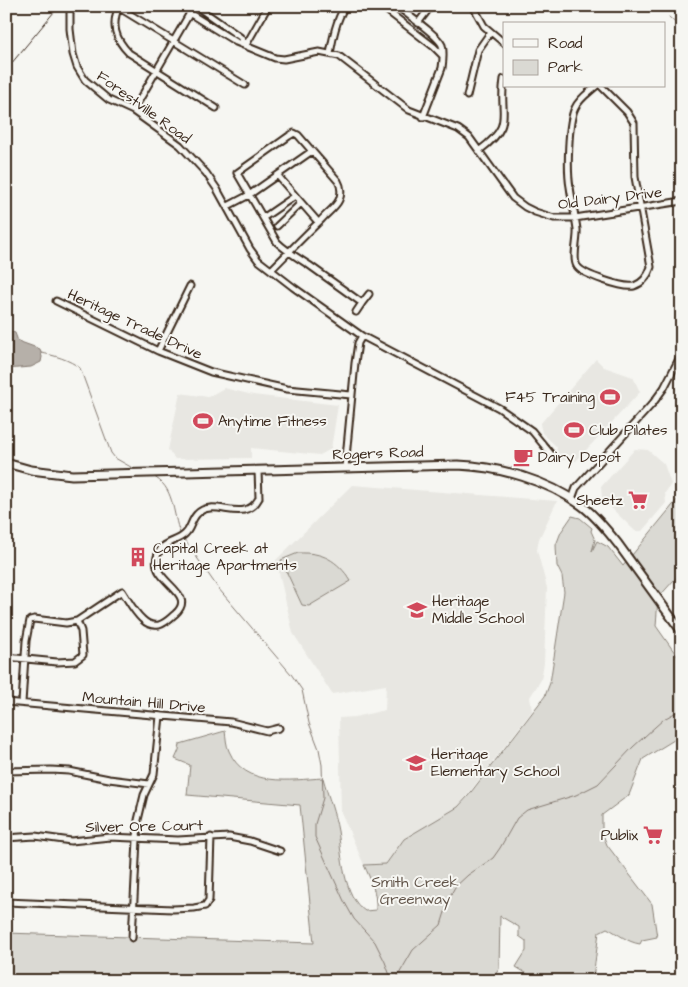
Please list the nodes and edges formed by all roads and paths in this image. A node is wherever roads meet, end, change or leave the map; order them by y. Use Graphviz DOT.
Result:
graph roads {
  1 [pos="70,6"];
  2 [pos="195,6"];
  3 [pos="268,6"];
  4 [pos="345,6"];
  5 [pos="381,6"];
  6 [pos="397,6"];
  7 [pos="431,6"];
  8 [pos="473,6"];
  9 [pos="119,7"];
  10 [pos="189,14"];
  11 [pos="418,23"];
  12 [pos="490,33"];
  13 [pos="174,41"];
  14 [pos="503,42"];
  15 [pos="246,45"];
  16 [pos="330,54"];
  17 [pos="443,56"];
  18 [pos="157,72"];
  19 [pos="245,85"];
  20 [pos="504,88"];
  21 [pos="594,88"];
  22 [pos="603,88"];
  23 [pos="467,96"];
  24 [pos="216,108"];
  25 [pos="133,111"];
  26 [pos="423,117"];
  27 [pos="682,122"];
  28 [pos="480,150"];
  29 [pos="312,151"];
  30 [pos="682,174"];
  31 [pos="278,176"];
  32 [pos="249,195"];
  33 [pos="294,196"];
  34 [pos="682,201"];
  35 [pos="301,203"];
  36 [pos="228,206"];
  37 [pos="640,208"];
  38 [pos="263,218"];
  39 [pos="575,218"];
  40 [pos="318,222"];
  41 [pos="277,226"];
  42 [pos="289,252"];
  43 [pos="271,270"];
  44 [pos="190,286"];
  45 [pos="369,294"];
  46 [pos="56,301"];
  47 [pos="362,303"];
  48 [pos="356,312"];
  49 [pos="362,336"];
  50 [pos="158,351"];
  51 [pos="682,353"];
  52 [pos="351,395"];
  53 [pos="551,454"];
  54 [pos="6,463"];
  55 [pos="345,468"];
  56 [pos="258,470"];
  57 [pos="572,499"];
  58 [pos="77,621"];
  59 [pos="682,632"];
  60 [pos="6,658"];
  61 [pos="25,659"];
  62 [pos="6,702"];
  63 [pos="22,703"];
  64 [pos="160,716"];
  65 [pos="279,728"];
  66 [pos="6,772"];
  67 [pos="149,784"];
  68 [pos="211,837"];
  69 [pos="6,838"];
  70 [pos="137,838"];
  71 [pos="280,852"];
  72 [pos="6,902"];
  73 [pos="134,906"];
  74 [pos="132,938"];
  1 -- 25 [label="street, Forestville Road"];
  2 -- 10 [label="street"];
  2 -- 15 [label="street, Old Dairy Drive"];
  3 -- 15 [label="street"];
  4 -- 16 [label="street"];
  5 -- 17 [label="street"];
  6 -- 11 [label="street"];
  7 -- 11 [label="street"];
  8 -- 12 [label="street"];
  9 -- 13 [label="street"];
  9 -- 18 [label="street"];
  10 -- 13 [label="street"];
  10 -- 15 [label="street, Old Dairy Drive"];
  11 -- 17 [label="street"];
  12 -- 14 [label="street"];
  12 -- 23 [label="street"];
  13 -- 18 [label="street"];
  13 -- 19 [label="street"];
  15 -- 16 [label="street, Old Dairy Drive"];
  16 -- 26 [label="street, Old Dairy Drive"];
  17 -- 26 [label="street"];
  18 -- 24 [label="street"];
  18 -- 25 [label="street"];
  20 -- 28 [label="street"];
  21 -- 39 [label="street"];
  22 -- 37 [label="street"];
  25 -- 36 [label="street, Forestville Road"];
  26 -- 28 [label="street, Old Dairy Drive"];
  27 -- 30 [label="street"];
  28 -- 39 [label="street, Old Dairy Drive"];
  29 -- 31 [label="street"];
  29 -- 32 [label="street"];
  29 -- 40 [label="street"];
  31 -- 32 [label="street"];
  31 -- 33 [label="street"];
  32 -- 36 [label="street"];
  32 -- 38 [label="street"];
  33 -- 35 [label="street"];
  33 -- 38 [label="street"];
  34 -- 37 [label="street, Old Dairy Drive"];
  35 -- 40 [label="street"];
  35 -- 41 [label="street"];
  36 -- 43 [label="street, Forestville Road"];
  37 -- 39 [label="street, Old Dairy Drive"];
  37 -- 39 [label="street"];
  38 -- 42 [label="street"];
  40 -- 42 [label="street"];
  42 -- 43 [label="street"];
  42 -- 47 [label="street"];
  43 -- 49 [label="street, Forestville Road"];
  44 -- 50 [label="street"];
  45 -- 47 [label="street"];
  46 -- 50 [label="street, Heritage Trade Drive"];
  47 -- 48 [label="street"];
  49 -- 52 [label="street"];
  49 -- 53 [label="street, Forestville Road"];
  50 -- 52 [label="street, Heritage Trade Drive"];
  51 -- 57 [label="street"];
  52 -- 55 [label="street"];
  54 -- 56 [label="main road, Rogers Road"];
  55 -- 56 [label="main road, Rogers Road"];
  55 -- 57 [label="main road, Rogers Road"];
  56 -- 58 [label="street"];
  57 -- 59 [label="main road, Rogers Road"];
  58 -- 61 [label="street"];
  58 -- 61 [label="street"];
  60 -- 61 [label="street"];
  61 -- 63 [label="street"];
  62 -- 63 [label="street, Mountain Hill Drive"];
  63 -- 64 [label="street, Mountain Hill Drive"];
  64 -- 65 [label="street, Mountain Hill Drive"];
  64 -- 67 [label="street"];
  66 -- 67 [label="street"];
  67 -- 70 [label="street"];
  68 -- 70 [label="street, Silver Ore Court"];
  68 -- 71 [label="street, Silver Ore Court"];
  68 -- 73 [label="street"];
  69 -- 70 [label="street, Silver Ore Court"];
  70 -- 73 [label="street"];
  72 -- 73 [label="street"];
  73 -- 74 [label="street"];
}
